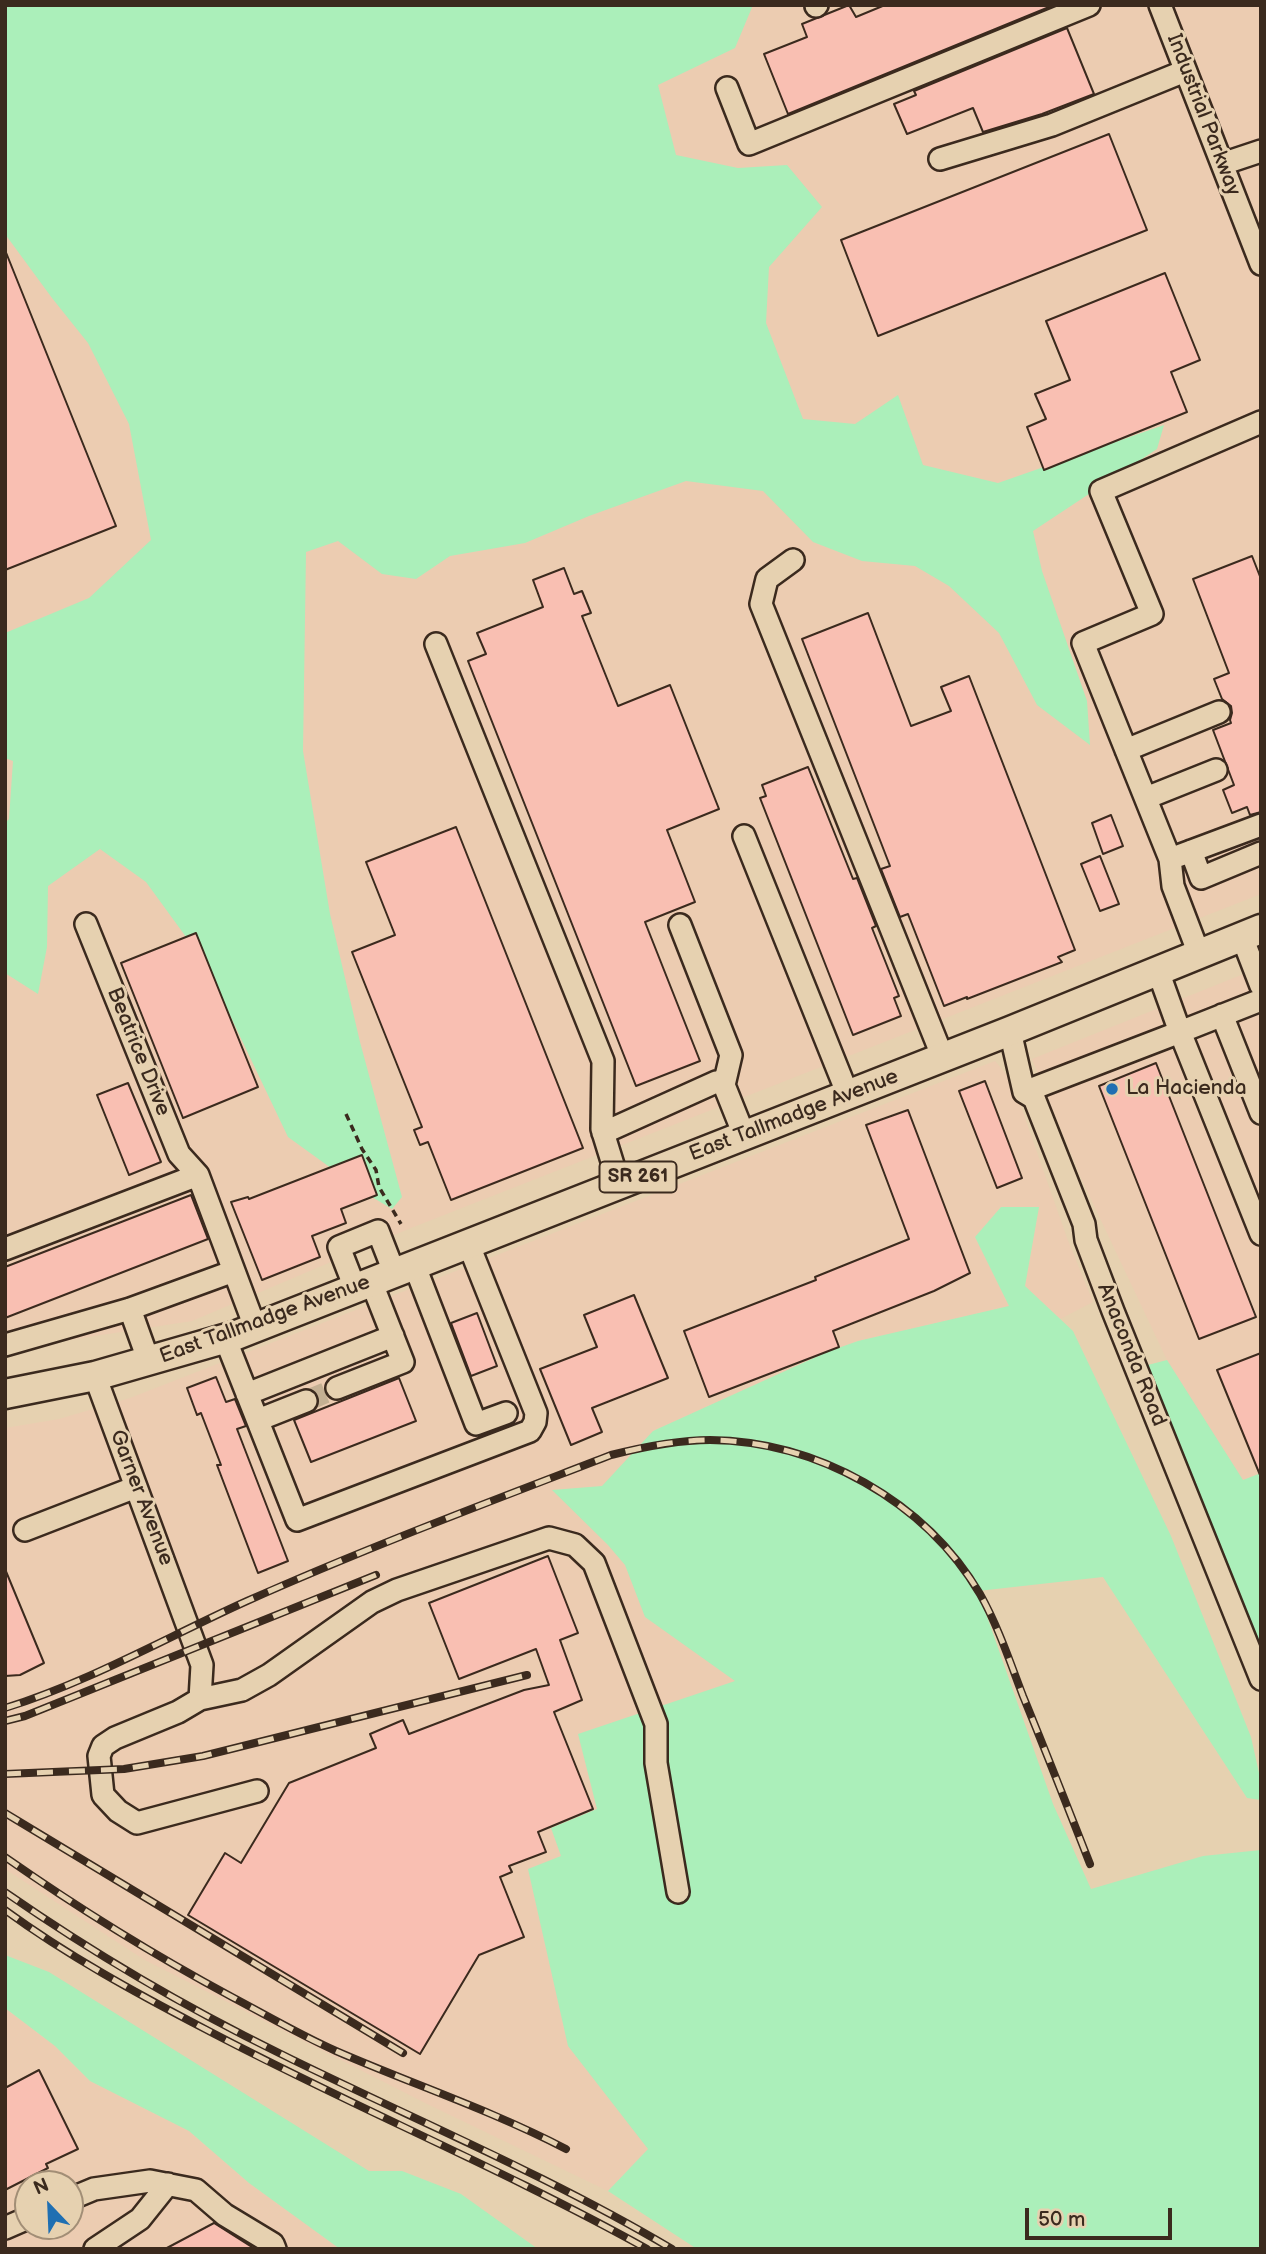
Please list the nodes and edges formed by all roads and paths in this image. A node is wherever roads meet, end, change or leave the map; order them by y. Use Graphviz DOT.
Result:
graph roads {
  1 [pos="1088,5"];
  2 [pos="1160,5"];
  3 [pos="1185,71"];
  4 [pos="727,88"];
  5 [pos="1261,150"];
  6 [pos="940,159"];
  7 [pos="1222,164"];
  8 [pos="1261,264"];
  9 [pos="1261,422"];
  10 [pos="793,560"];
  11 [pos="436,644"];
  12 [pos="1219,712"];
  13 [pos="1126,750"];
  14 [pos="1216,770"];
  15 [pos="1146,798"];
  16 [pos="1252,828"];
  17 [pos="744,836"];
  18 [pos="1191,851"];
  19 [pos="1170,859"];
  20 [pos="1258,861"];
  21 [pos="86,924"];
  22 [pos="680,925"];
  23 [pos="1251,933"];
  24 [pos="1199,954"];
  25 [pos="1158,971"];
  26 [pos="1261,985"];
  27 [pos="1261,1000"];
  28 [pos="1222,1015"];
  29 [pos="1010,1031"];
  30 [pos="1180,1032"];
  31 [pos="943,1058"];
  32 [pos="724,1085"];
  33 [pos="1024,1092"];
  34 [pos="848,1095"];
  35 [pos="1261,1113"];
  36 [pos="346,1114"];
  37 [pos="603,1133"];
  38 [pos="744,1135"];
  39 [pos="198,1175"];
  40 [pos="619,1184"];
  41 [pos="401,1224"];
  42 [pos="1261,1234"];
  43 [pos="468,1243"];
  44 [pos="5,1249"];
  45 [pos="234,1271"];
  46 [pos="384,1276"];
  47 [pos="130,1309"];
  48 [pos="255,1327"];
  49 [pos="393,1336"];
  50 [pos="225,1338"];
  51 [pos="5,1345"];
  52 [pos="149,1362"];
  53 [pos="95,1376"];
  54 [pos="337,1388"];
  55 [pos="5,1394"];
  56 [pos="247,1394"];
  57 [pos="306,1401"];
  58 [pos="506,1413"];
  59 [pos="258,1420"];
  60 [pos="136,1487"];
  61 [pos="25,1530"];
  62 [pos="1261,1679"];
  63 [pos="200,1699"];
  64 [pos="257,1791"];
  65 [pos="678,1892"];
  66 [pos="168,2184"];
  67 [pos="84,2193"];
  68 [pos="95,2249"];
  69 [pos="275,2249"];
  1 -- 4 [label="street"];
  2 -- 3 [label="street, Industrial Parkway"];
  3 -- 6 [label="street"];
  3 -- 7 [label="street, Industrial Parkway"];
  5 -- 7 [label="street"];
  7 -- 8 [label="street, Industrial Parkway"];
  9 -- 13 [label="street"];
  10 -- 31 [label="street"];
  11 -- 37 [label="street"];
  12 -- 13 [label="street"];
  13 -- 15 [label="street"];
  14 -- 15 [label="street"];
  15 -- 19 [label="street"];
  16 -- 18 [label="street"];
  16 -- 20 [label="street"];
  17 -- 34 [label="street"];
  18 -- 19 [label="street"];
  18 -- 20 [label="street"];
  19 -- 24 [label="street"];
  21 -- 39 [label="street, Beatrice Drive"];
  22 -- 32 [label="street"];
  23 -- 24 [label="main road, East Tallmadge Avenue / SR 261"];
  23 -- 26 [label="street"];
  24 -- 25 [label="main road, East Tallmadge Avenue / SR 261"];
  25 -- 29 [label="main road, East Tallmadge Avenue / SR 261"];
  25 -- 30 [label="street"];
  27 -- 28 [label="street"];
  28 -- 30 [label="street"];
  28 -- 35 [label="street"];
  29 -- 31 [label="main road, East Tallmadge Avenue / SR 261"];
  29 -- 33 [label="street, Anaconda Road"];
  30 -- 33 [label="street"];
  30 -- 42 [label="street"];
  31 -- 34 [label="main road, East Tallmadge Avenue / SR 261"];
  32 -- 37 [label="street"];
  32 -- 38 [label="street"];
  33 -- 62 [label="street, Anaconda Road"];
  34 -- 38 [label="main road, East Tallmadge Avenue / SR 261"];
  36 -- 41 [label="path"];
  37 -- 40 [label="street"];
  38 -- 40 [label="main road, East Tallmadge Avenue / SR 261"];
  39 -- 44 [label="street"];
  39 -- 45 [label="street, Beatrice Drive"];
  40 -- 43 [label="main road, East Tallmadge Avenue / SR 261"];
  43 -- 46 [label="main road, East Tallmadge Avenue / SR 261"];
  43 -- 59 [label="street"];
  45 -- 47 [label="street"];
  45 -- 48 [label="street, Beatrice Drive"];
  46 -- 48 [label="main road, East Tallmadge Avenue / SR 261"];
  46 -- 49 [label="street"];
  46 -- 58 [label="street"];
  47 -- 51 [label="street"];
  47 -- 52 [label="street"];
  48 -- 50 [label="main road, East Tallmadge Avenue / SR 261"];
  49 -- 54 [label="street"];
  49 -- 56 [label="street"];
  50 -- 52 [label="main road, East Tallmadge Avenue / SR 261"];
  50 -- 56 [label="street"];
  52 -- 53 [label="main road, East Tallmadge Avenue / SR 261"];
  53 -- 55 [label="main road, East Tallmadge Avenue / SR 261"];
  53 -- 60 [label="street, Garner Avenue"];
  56 -- 59 [label="street"];
  57 -- 59 [label="street"];
  60 -- 61 [label="street"];
  60 -- 63 [label="street, Garner Avenue"];
  63 -- 64 [label="street"];
  63 -- 65 [label="street"];
  66 -- 67 [label="street"];
  66 -- 68 [label="street"];
  66 -- 69 [label="street"];
}
